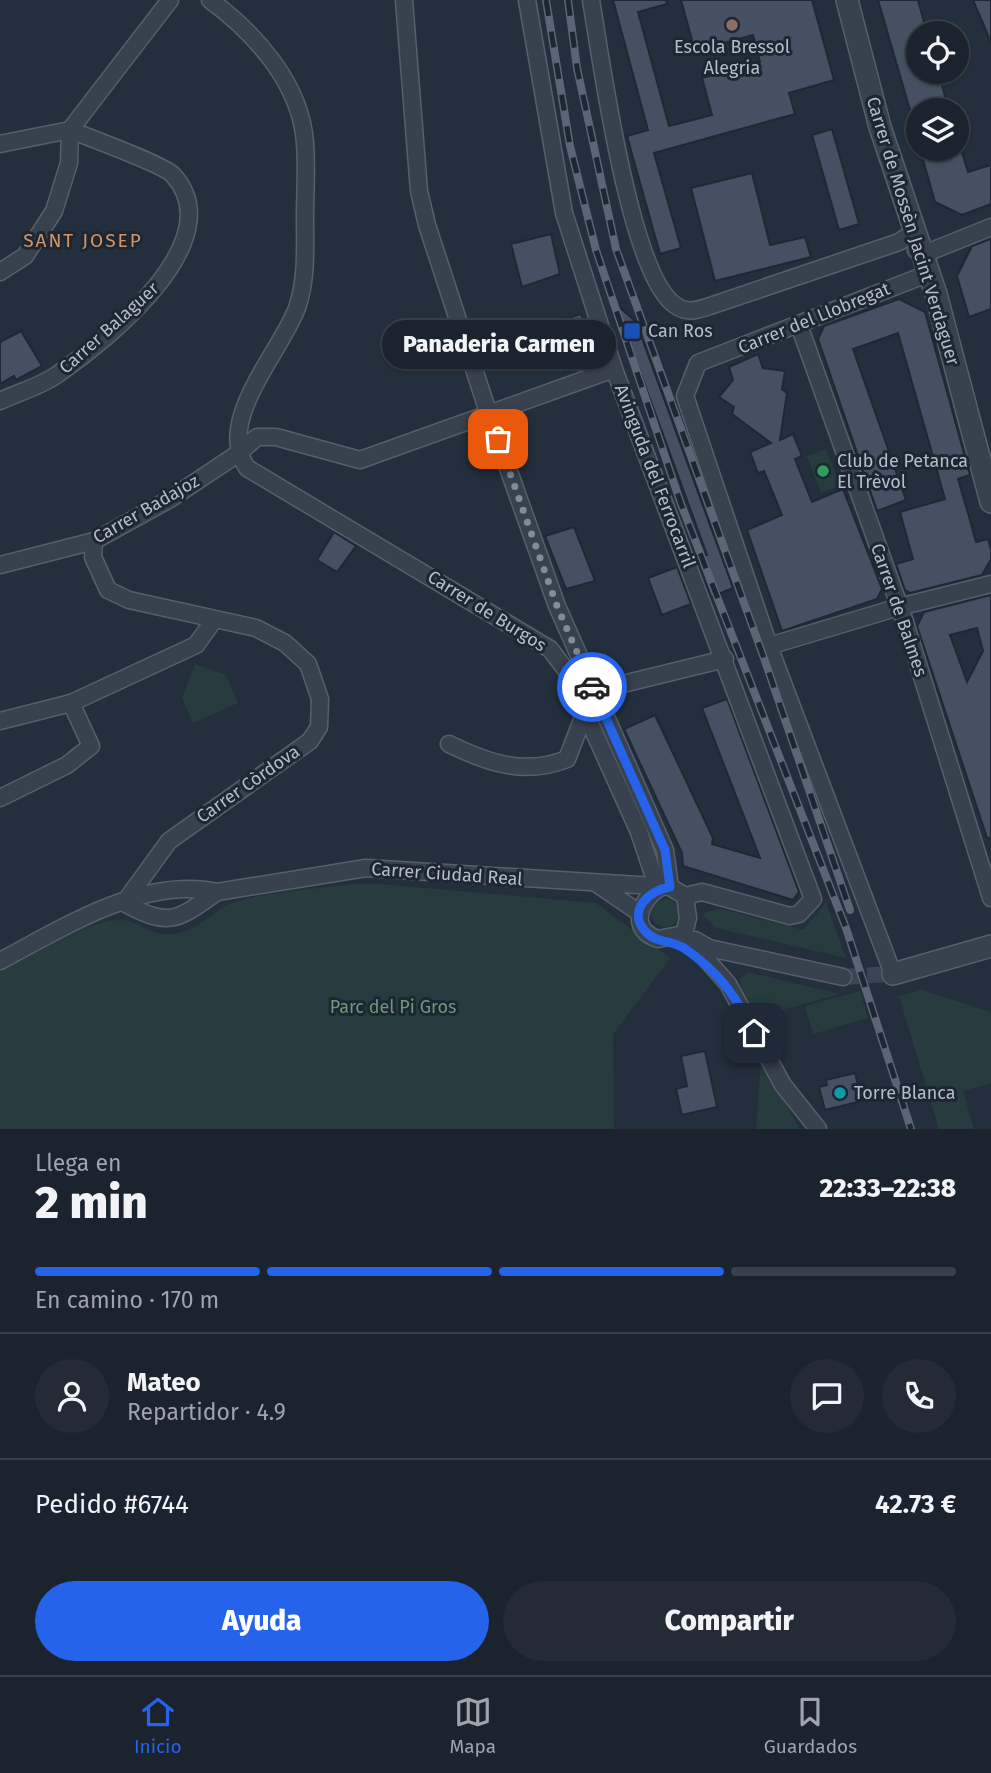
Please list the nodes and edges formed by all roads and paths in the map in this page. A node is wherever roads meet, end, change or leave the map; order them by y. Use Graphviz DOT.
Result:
graph roads {
  1 [pos="170,0"];
  2 [pos="211,0"];
  3 [pos="404,0"];
  4 [pos="527,0"];
  5 [pos="592,0"];
  6 [pos="848,0"];
  7 [pos="70,130"];
  8 [pos="0,144"];
  9 [pos="991,227"];
  10 [pos="906,237"];
  11 [pos="927,264"];
  12 [pos="0,272"];
  13 [pos="799,325"];
  14 [pos="614,369"];
  15 [pos="0,401"];
  16 [pos="489,415"];
  17 [pos="238,450"];
  18 [pos="991,502"];
  19 [pos="93,541"];
  20 [pos="0,565"];
  21 [pos="991,584"];
  22 [pos="899,607"];
  23 [pos="214,620"];
  24 [pos="769,646"];
  25 [pos="725,659"];
  26 [pos="594,691"];
  27 [pos="71,703"];
  28 [pos="584,715"];
  29 [pos="0,721"];
  30 [pos="449,744"];
  31 [pos="2,802"];
  32 [pos="595,883"];
  33 [pos="664,888"];
  34 [pos="217,892"];
  35 [pos="685,896"];
  36 [pos="991,898"];
  37 [pos="124,903"];
  38 [pos="638,912"];
  39 [pos="686,926"];
  40 [pos="667,940"];
  41 [pos="991,946"];
  42 [pos="732,952"];
  43 [pos="0,961"];
  44 [pos="893,974"];
  45 [pos="843,976"];
  46 [pos="725,982"];
  47 [pos="818,1129"];
  1 -- 7 [label="street"];
  2 -- 17 [label="street"];
  3 -- 16 [label="street"];
  4 -- 14 [label="street, Avinguda del Ferrocarril"];
  5 -- 10 [label="street"];
  6 -- 10 [label="street, Carrer de Mossèn Jacint Verdaguer"];
  7 -- 8 [label="street"];
  7 -- 12 [label="street"];
  7 -- 15 [label="street, Carrer Balaguer"];
  9 -- 11 [label="street, Carrer del Llobregat"];
  10 -- 11 [label="street, Carrer de Mossèn Jacint Verdaguer"];
  11 -- 13 [label="street, Carrer del Llobregat"];
  11 -- 18 [label="street, Carrer de Mossèn Jacint Verdaguer"];
  13 -- 22 [label="street, Carrer de Balmes"];
  13 -- 24 [label="street, Carrer del Llobregat"];
  14 -- 16 [label="street"];
  14 -- 25 [label="street, Avinguda del Ferrocarril"];
  16 -- 17 [label="street, Carrer Badajoz"];
  16 -- 26 [label="street"];
  17 -- 19 [label="street, Carrer Badajoz"];
  17 -- 28 [label="street, Carrer de Burgos"];
  19 -- 20 [label="street, Carrer Badajoz"];
  19 -- 23 [label="street, Carrer Còrdova"];
  21 -- 22 [label="street"];
  22 -- 24 [label="street"];
  22 -- 36 [label="street, Carrer de Balmes"];
  23 -- 27 [label="street"];
  23 -- 37 [label="street, Carrer Còrdova"];
  24 -- 44 [label="street"];
  25 -- 26 [label="street"];
  25 -- 35 [label="street, Avinguda del Ferrocarril"];
  26 -- 33 [label="street"];
  27 -- 29 [label="street"];
  27 -- 31 [label="street"];
  28 -- 30 [label="street"];
  28 -- 33 [label="street, Carrer de Burgos"];
  32 -- 33 [label="street, Carrer Ciudad Real"];
  32 -- 34 [label="street, Carrer Ciudad Real"];
  32 -- 38 [label="street"];
  33 -- 35 [label="street, Carrer Ciudad Real"];
  33 -- 38 [label="street"];
  34 -- 37 [label="street, Carrer Ciudad Real"];
  34 -- 37 [label="street, Carrer Ciudad Real"];
  35 -- 39 [label="street"];
  37 -- 43 [label="street, Carrer Ciudad Real"];
  38 -- 40 [label="street"];
  39 -- 40 [label="street"];
  39 -- 42 [label="street"];
  39 -- 46 [label="street"];
  40 -- 46 [label="street"];
  41 -- 44 [label="street"];
  42 -- 45 [label="street"];
  42 -- 46 [label="street"];
  46 -- 47 [label="street"];
}
